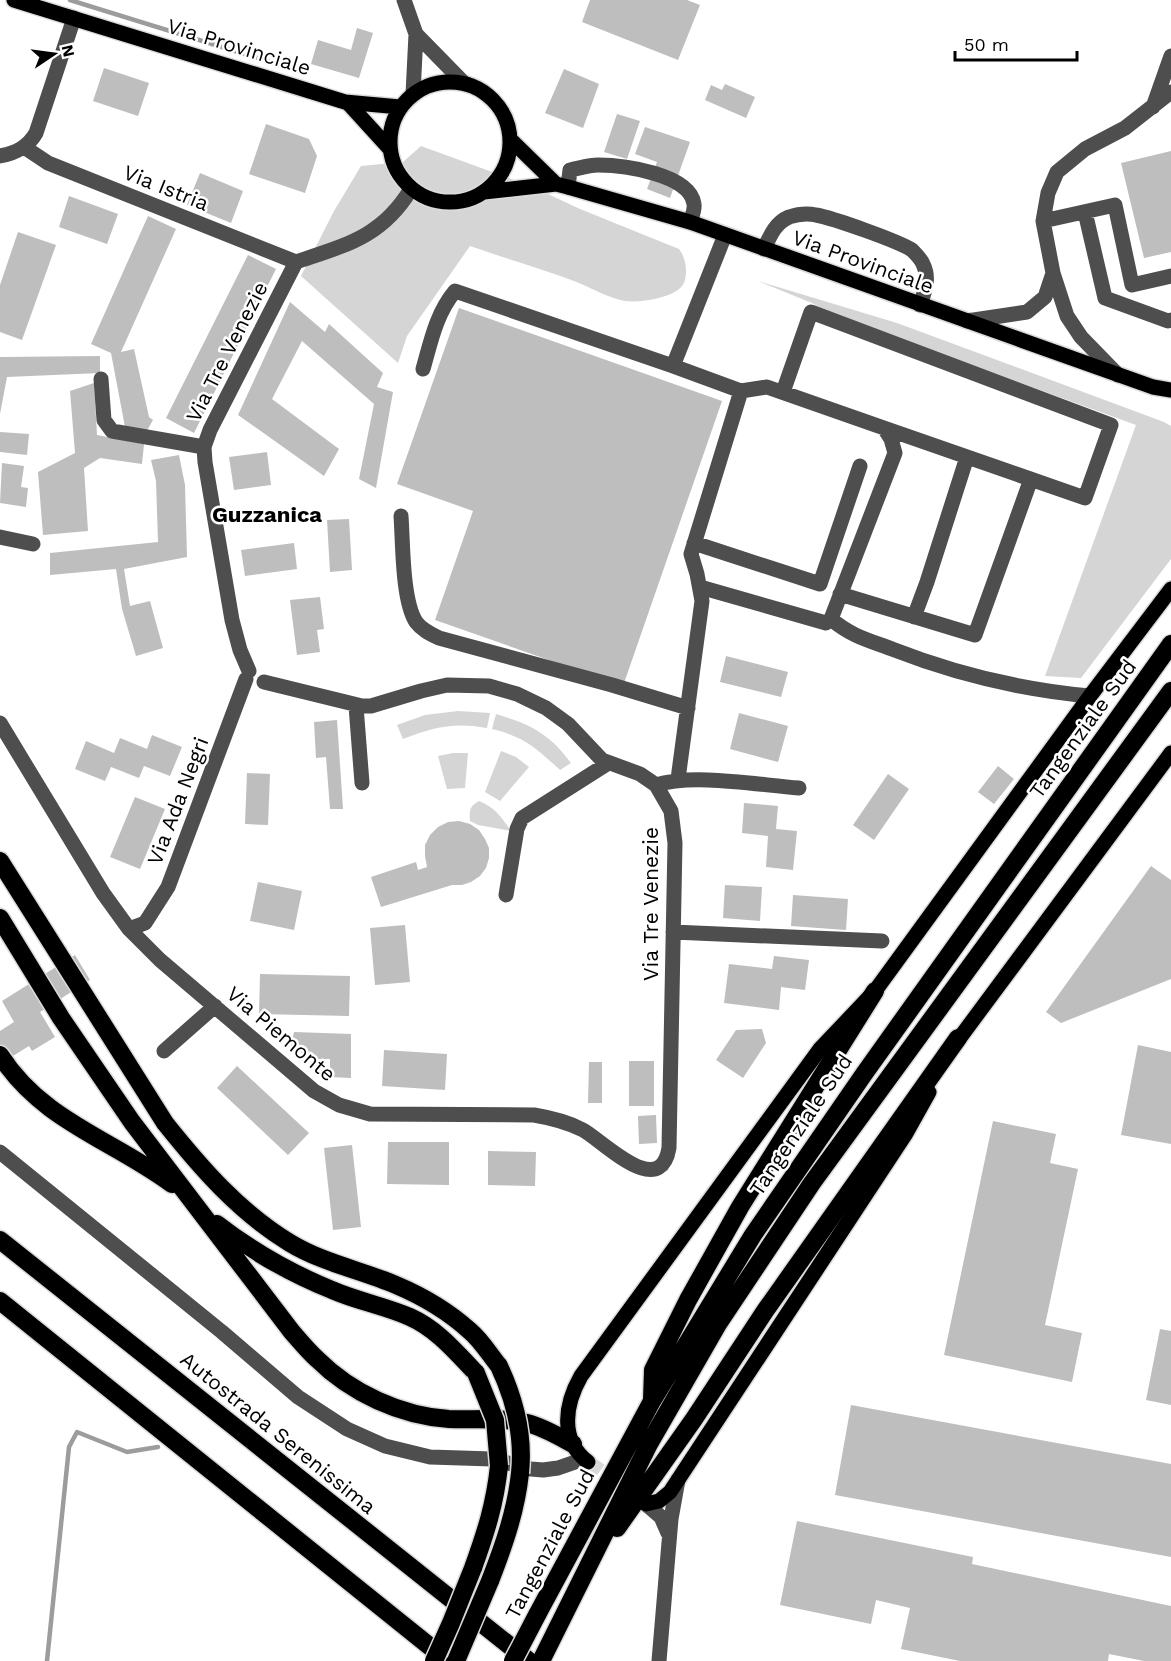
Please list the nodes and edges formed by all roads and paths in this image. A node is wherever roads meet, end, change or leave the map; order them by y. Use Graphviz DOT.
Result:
graph roads {
  1 [pos="14,0"];
  2 [pos="405,0"];
  3 [pos="74,18"];
  4 [pos="416,34"];
  5 [pos="1171,56"];
  6 [pos="463,82"];
  7 [pos="1171,92"];
  8 [pos="413,94"];
  9 [pos="348,103"];
  10 [pos="1171,104"];
  11 [pos="400,107"];
  12 [pos="1152,109"];
  13 [pos="510,139"];
  14 [pos="24,147"];
  15 [pos="389,148"];
  16 [pos="0,156"];
  17 [pos="562,185"];
  18 [pos="411,189"];
  19 [pos="484,192"];
  20 [pos="1085,212"];
  21 [pos="1043,221"];
  22 [pos="690,222"];
  23 [pos="725,235"];
  24 [pos="764,249"];
  25 [pos="296,262"];
  26 [pos="1053,273"];
  27 [pos="1171,276"];
  28 [pos="920,304"];
  29 [pos="1171,320"];
  30 [pos="967,321"];
  31 [pos="673,366"];
  32 [pos="423,369"];
  33 [pos="1118,375"];
  34 [pos="101,379"];
  35 [pos="1153,387"];
  36 [pos="1171,390"];
  37 [pos="741,391"];
  38 [pos="783,392"];
  39 [pos="1171,400"];
  40 [pos="884,428"];
  41 [pos="204,447"];
  42 [pos="967,457"];
  43 [pos="860,466"];
  44 [pos="1031,479"];
  45 [pos="401,516"];
  46 [pos="0,537"];
  47 [pos="694,543"];
  48 [pos="33,544"];
  49 [pos="700,587"];
  50 [pos="1171,589"];
  51 [pos="840,594"];
  52 [pos="914,617"];
  53 [pos="831,619"];
  54 [pos="1171,644"];
  55 [pos="253,680"];
  56 [pos="1171,691"];
  57 [pos="1090,696"];
  58 [pos="356,706"];
  59 [pos="688,708"];
  60 [pos="0,723"];
  61 [pos="1171,753"];
  62 [pos="607,764"];
  63 [pos="678,779"];
  64 [pos="362,783"];
  65 [pos="656,785"];
  66 [pos="799,788"];
  67 [pos="0,861"];
  68 [pos="506,895"];
  69 [pos="0,918"];
  70 [pos="129,929"];
  71 [pos="673,932"];
  72 [pos="882,941"];
  73 [pos="875,991"];
  74 [pos="214,1006"];
  75 [pos="958,1038"];
  76 [pos="164,1051"];
  77 [pos="0,1055"];
  78 [pos="0,1152"];
  79 [pos="660,1167"];
  80 [pos="194,1203"];
  81 [pos="0,1229"];
  82 [pos="0,1240"];
  83 [pos="50,1280"];
  84 [pos="0,1301"];
  85 [pos="0,1313"];
  86 [pos="71,1358"];
  87 [pos="652,1401"];
  88 [pos="582,1455"];
  89 [pos="678,1479"];
  90 [pos="646,1504"];
  91 [pos="670,1539"];
  92 [pos="571,1600"];
  93 [pos="434,1661"];
  94 [pos="448,1661"];
  95 [pos="456,1661"];
  96 [pos="513,1661"];
  97 [pos="529,1661"];
  98 [pos="541,1661"];
  99 [pos="659,1661"];
  1 -- 3 [label="main road, Via Provinciale"];
  2 -- 4 [label="street"];
  3 -- 9 [label="main road, Via Provinciale"];
  3 -- 14 [label="street"];
  4 -- 6 [label="street"];
  4 -- 8 [label="street"];
  5 -- 12 [label="street"];
  6 -- 8 [label="main road"];
  6 -- 13 [label="main road, Via Provinciale"];
  7 -- 12 [label="street"];
  8 -- 11 [label="main road"];
  9 -- 11 [label="main road, Via Provinciale"];
  9 -- 15 [label="main road, Via Provinciale"];
  10 -- 12 [label="street"];
  11 -- 15 [label="main road"];
  12 -- 21 [label="street"];
  13 -- 17 [label="main road, Via Provinciale"];
  13 -- 19 [label="main road, Via Provinciale"];
  14 -- 16 [label="street"];
  14 -- 25 [label="street, Via Istria"];
  15 -- 18 [label="main road, Via Provinciale"];
  17 -- 19 [label="main road, Via Provinciale"];
  17 -- 22 [label="main road, Via Provinciale"];
  17 -- 22 [label="street"];
  18 -- 19 [label="main road, Via Provinciale"];
  18 -- 25 [label="street"];
  20 -- 21 [label="street"];
  20 -- 27 [label="street"];
  20 -- 29 [label="street"];
  21 -- 26 [label="street"];
  22 -- 23 [label="main road, Via Provinciale"];
  23 -- 24 [label="main road, Via Provinciale"];
  23 -- 31 [label="street"];
  24 -- 28 [label="main road, Via Provinciale"];
  24 -- 28 [label="street"];
  25 -- 41 [label="street, Via Tre Venezie"];
  26 -- 30 [label="street"];
  26 -- 33 [label="street"];
  28 -- 30 [label="main road, Via Provinciale"];
  30 -- 33 [label="main road, Via Provinciale"];
  31 -- 32 [label="street"];
  31 -- 37 [label="street"];
  33 -- 35 [label="main road, Via Provinciale"];
  34 -- 41 [label="street"];
  35 -- 36 [label="main road"];
  35 -- 39 [label="main road"];
  37 -- 38 [label="street"];
  37 -- 47 [label="street"];
  38 -- 40 [label="street"];
  38 -- 44 [label="street"];
  40 -- 42 [label="street"];
  40 -- 51 [label="street"];
  41 -- 55 [label="street, Via Tre Venezie"];
  42 -- 44 [label="street"];
  42 -- 52 [label="street"];
  43 -- 47 [label="street"];
  44 -- 52 [label="street"];
  45 -- 59 [label="street"];
  46 -- 48 [label="street"];
  47 -- 49 [label="street"];
  49 -- 53 [label="street"];
  49 -- 59 [label="street"];
  50 -- 57 [label="main road"];
  51 -- 52 [label="street"];
  51 -- 53 [label="street"];
  53 -- 57 [label="street"];
  54 -- 87 [label="highway, Tangenziale Sud"];
  55 -- 58 [label="street"];
  55 -- 70 [label="street, Via Ada Negri"];
  56 -- 92 [label="highway, Tangenziale Sud"];
  57 -- 73 [label="main road"];
  58 -- 62 [label="street"];
  58 -- 64 [label="street"];
  59 -- 63 [label="street"];
  60 -- 70 [label="street, Via Piemonte"];
  61 -- 75 [label="main road"];
  62 -- 65 [label="street"];
  62 -- 68 [label="street"];
  63 -- 65 [label="street"];
  63 -- 66 [label="street"];
  65 -- 71 [label="street, Via Tre Venezie"];
  67 -- 95 [label="highway, bridge"];
  69 -- 80 [label="highway"];
  70 -- 74 [label="street, Via Piemonte"];
  71 -- 72 [label="street"];
  71 -- 79 [label="street, Via Tre Venezie"];
  73 -- 87 [label="highway"];
  73 -- 88 [label="main road"];
  74 -- 76 [label="street"];
  74 -- 79 [label="street, Via Piemonte"];
  75 -- 89 [label="main road"];
  75 -- 92 [label="highway"];
  77 -- 80 [label="highway"];
  78 -- 88 [label="street"];
  80 -- 88 [label="highway"];
  80 -- 93 [label="highway, bridge"];
  81 -- 83 [label="highway"];
  82 -- 83 [label="highway, Autostrada Serenissima"];
  83 -- 97 [label="highway, Autostrada Serenissima"];
  84 -- 86 [label="highway"];
  85 -- 86 [label="highway"];
  86 -- 94 [label="highway"];
  87 -- 96 [label="highway, Tangenziale Sud, bridge"];
  89 -- 90 [label="main road"];
  89 -- 91 [label="street"];
  90 -- 91 [label="street"];
  91 -- 99 [label="street"];
  92 -- 98 [label="highway, Tangenziale Sud"];
}
